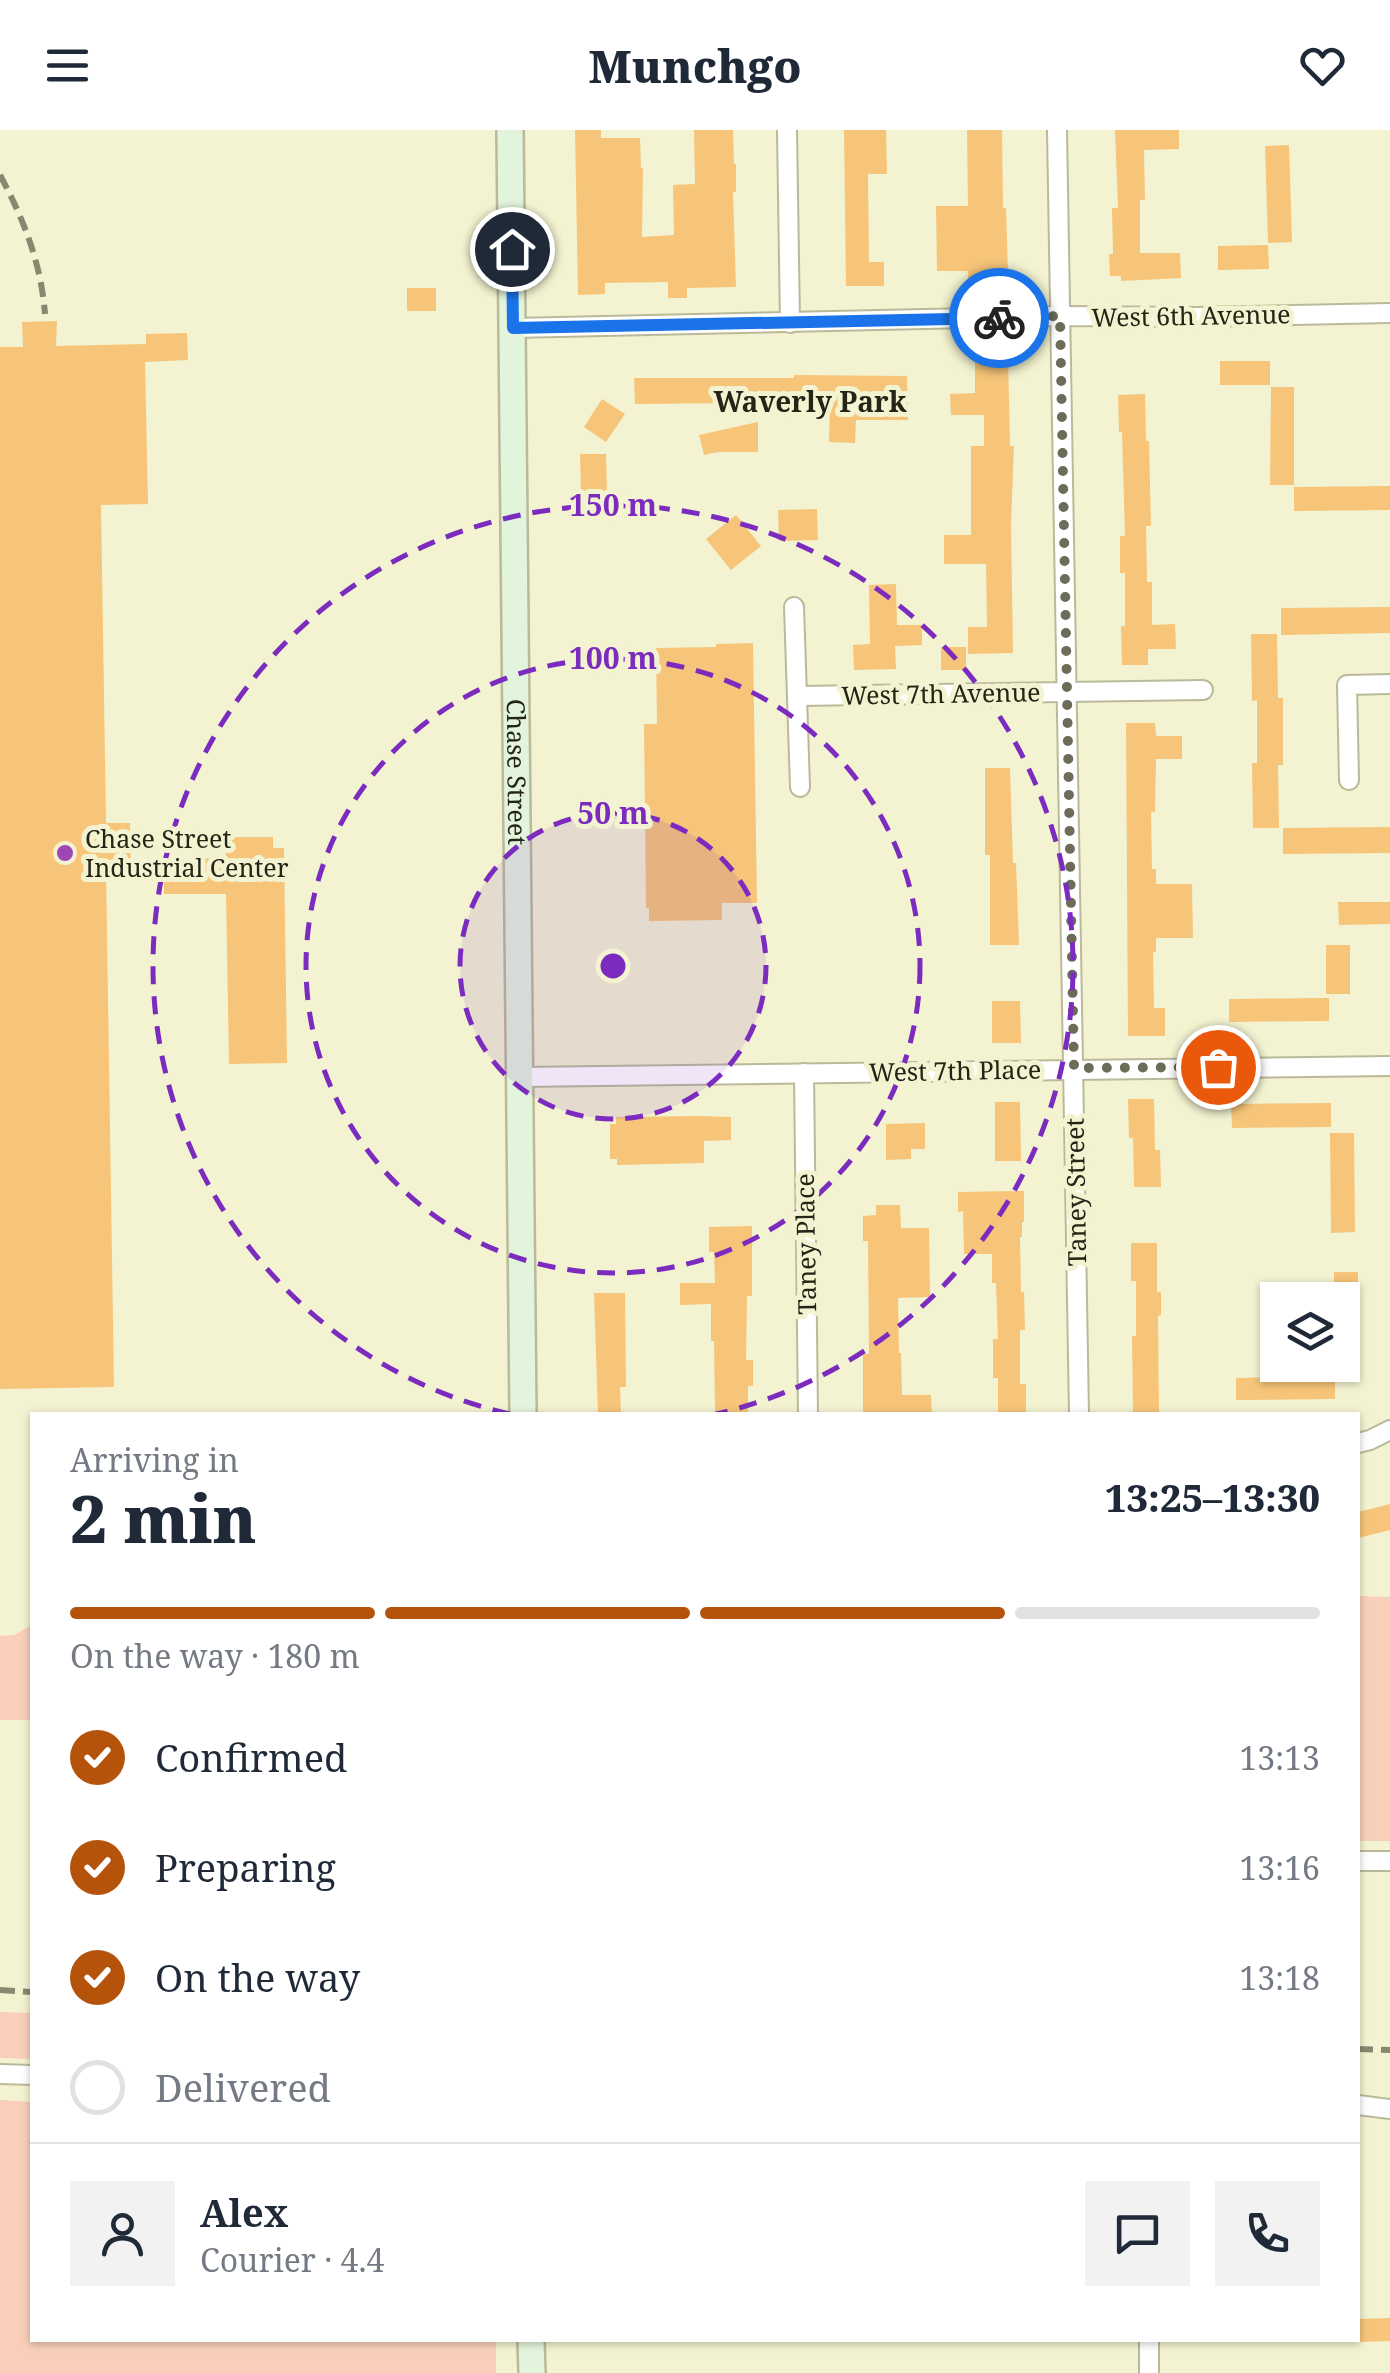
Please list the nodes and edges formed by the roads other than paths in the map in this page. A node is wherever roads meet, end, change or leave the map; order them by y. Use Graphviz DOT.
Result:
graph roads {
  1 [pos="510,130"];
  2 [pos="787,130"];
  3 [pos="1057,130"];
  4 [pos="1390,313"];
  5 [pos="1060,316"];
  6 [pos="790,322"];
  7 [pos="513,328"];
  8 [pos="794,607"];
  9 [pos="1390,684"];
  10 [pos="1204,690"];
  11 [pos="1067,692"];
  12 [pos="798,696"];
  13 [pos="1349,780"];
  14 [pos="800,787"];
  15 [pos="1390,1066"];
  16 [pos="1074,1068"];
  17 [pos="804,1074"];
  18 [pos="520,1076"];
  19 [pos="522,1412"];
  20 [pos="808,1412"];
  21 [pos="1080,1412"];
  22 [pos="1390,1430"];
  23 [pos="1360,1442"];
  24 [pos="1360,1861"];
  25 [pos="1390,1861"];
  26 [pos="0,2074"];
  27 [pos="30,2075"];
  28 [pos="1360,2104"];
  29 [pos="1390,2109"];
  30 [pos="531,2342"];
  31 [pos="1149,2342"];
  32 [pos="532,2373"];
  33 [pos="1149,2373"];
  1 -- 7 [label="street, Chase Street"];
  2 -- 6 [label="street"];
  3 -- 5 [label="street, Taney Street"];
  4 -- 5 [label="street, West 6th Avenue"];
  5 -- 6 [label="street, West 6th Avenue"];
  5 -- 11 [label="street, Taney Street"];
  6 -- 7 [label="street, West 6th Avenue"];
  7 -- 18 [label="street, Chase Street"];
  8 -- 12 [label="street"];
  9 -- 13 [label="street"];
  10 -- 11 [label="street, West 7th Avenue"];
  11 -- 12 [label="street, West 7th Avenue"];
  11 -- 16 [label="street, Taney Street"];
  12 -- 14 [label="street"];
  15 -- 16 [label="street, West 7th Place"];
  16 -- 17 [label="street, West 7th Place"];
  16 -- 21 [label="street, Taney Street"];
  17 -- 18 [label="street, West 7th Place"];
  17 -- 20 [label="street, Taney Place"];
  18 -- 19 [label="street, Chase Street"];
  22 -- 23 [label="street"];
  24 -- 25 [label="street"];
  26 -- 27 [label="street"];
  28 -- 29 [label="street"];
  30 -- 32 [label="street"];
  31 -- 33 [label="street"];
}
